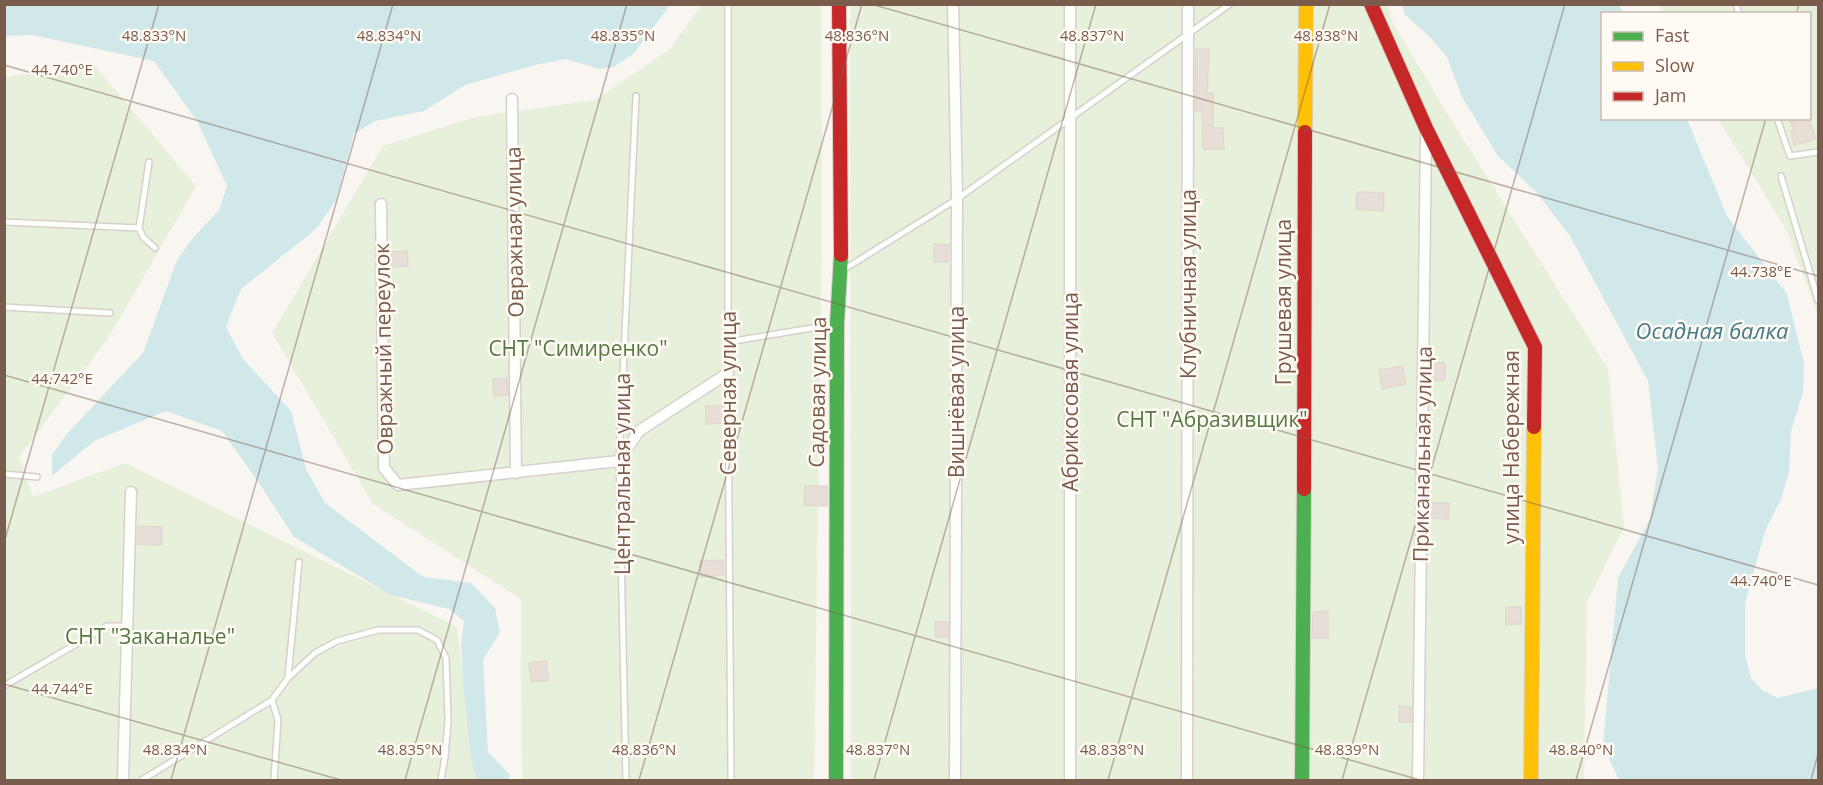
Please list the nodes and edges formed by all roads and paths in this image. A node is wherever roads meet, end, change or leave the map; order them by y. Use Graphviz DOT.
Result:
graph roads {
  1 [pos="728,4"];
  2 [pos="839,4"];
  3 [pos="952,4"];
  4 [pos="1070,4"];
  5 [pos="1188,4"];
  6 [pos="1230,4"];
  7 [pos="1306,4"];
  8 [pos="1371,4"];
  9 [pos="1189,32"];
  10 [pos="636,96"];
  11 [pos="512,99"];
  12 [pos="1070,120"];
  13 [pos="1778,120"];
  14 [pos="1426,128"];
  15 [pos="1818,152"];
  16 [pos="149,162"];
  17 [pos="1781,176"];
  18 [pos="957,199"];
  19 [pos="381,204"];
  20 [pos="4,222"];
  21 [pos="139,228"];
  22 [pos="155,248"];
  23 [pos="841,272"];
  24 [pos="1818,300"];
  25 [pos="4,307"];
  26 [pos="110,313"];
  27 [pos="837,324"];
  28 [pos="728,342"];
  29 [pos="728,373"];
  30 [pos="619,461"];
  31 [pos="516,473"];
  32 [pos="4,474"];
  33 [pos="37,477"];
  34 [pos="131,492"];
  35 [pos="299,562"];
  36 [pos="128,626"];
  37 [pos="288,678"];
  38 [pos="4,686"];
  39 [pos="272,700"];
  40 [pos="123,780"];
  41 [pos="142,780"];
  42 [pos="274,780"];
  43 [pos="441,780"];
  44 [pos="626,780"];
  45 [pos="731,780"];
  46 [pos="836,780"];
  47 [pos="956,780"];
  48 [pos="1070,780"];
  49 [pos="1187,780"];
  50 [pos="1302,780"];
  51 [pos="1418,780"];
  52 [pos="1532,780"];
  1 -- 28 [label="lane, Северная улица"];
  2 -- 23 [label="street, Садовая улица"];
  3 -- 18 [label="street, Вишнёвая улица"];
  4 -- 12 [label="street, Абрикосовая улица"];
  5 -- 9 [label="street, Клубничная улица"];
  6 -- 9 [label="lane"];
  7 -- 50 [label="street, Грушевая улица"];
  8 -- 14 [label="street, улица Набережная"];
  9 -- 12 [label="lane"];
  9 -- 49 [label="street, Клубничная улица"];
  10 -- 30 [label="lane, Центральная улица"];
  11 -- 31 [label="street, Овражная улица"];
  12 -- 18 [label="lane"];
  12 -- 48 [label="street, Абрикосовая улица"];
  13 -- 15 [label="lane"];
  14 -- 51 [label="street, Приканальная улица"];
  14 -- 52 [label="street, улица Набережная"];
  16 -- 21 [label="lane"];
  17 -- 24 [label="lane"];
  18 -- 23 [label="lane"];
  18 -- 47 [label="street, Вишнёвая улица"];
  19 -- 31 [label="street, Овражный переулок"];
  20 -- 21 [label="lane"];
  21 -- 22 [label="lane"];
  23 -- 27 [label="street, Садовая улица"];
  25 -- 26 [label="lane"];
  27 -- 28 [label="lane"];
  27 -- 46 [label="street, Садовая улица"];
  28 -- 29 [label="lane, Северная улица"];
  29 -- 30 [label="street"];
  29 -- 45 [label="lane, Северная улица"];
  30 -- 31 [label="street, Овражный переулок"];
  30 -- 44 [label="lane, Центральная улица"];
  32 -- 33 [label="lane"];
  34 -- 36 [label="street"];
  35 -- 37 [label="lane"];
  36 -- 38 [label="lane"];
  36 -- 40 [label="street"];
  37 -- 39 [label="lane"];
  37 -- 43 [label="lane"];
  39 -- 41 [label="lane"];
  39 -- 42 [label="lane"];
}
